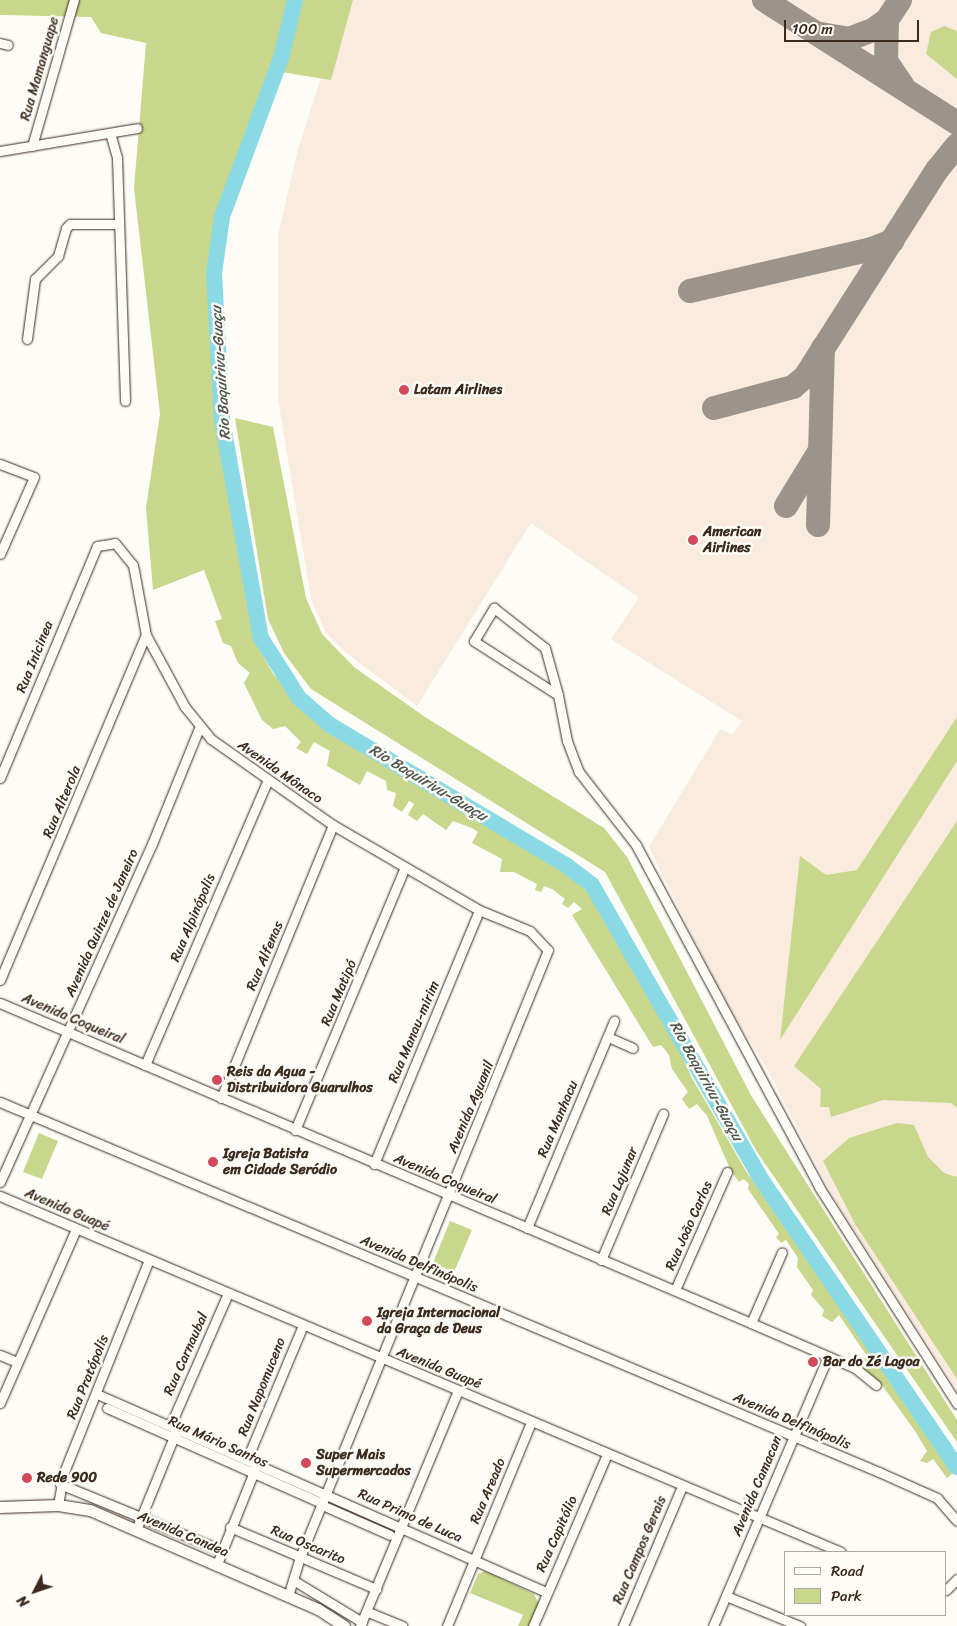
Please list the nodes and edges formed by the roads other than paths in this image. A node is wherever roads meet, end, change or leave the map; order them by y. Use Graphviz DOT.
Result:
graph roads {
  1 [pos="74,0"];
  2 [pos="137,128"];
  3 [pos="110,133"];
  4 [pos="32,146"];
  5 [pos="0,151"];
  6 [pos="119,224"];
  7 [pos="27,339"];
  8 [pos="125,401"];
  9 [pos="0,464"];
  10 [pos="97,546"];
  11 [pos="0,554"];
  12 [pos="146,635"];
  13 [pos="558,695"];
  14 [pos="199,728"];
  15 [pos="0,778"];
  16 [pos="267,782"];
  17 [pos="333,824"];
  18 [pos="405,867"];
  19 [pos="479,910"];
  20 [pos="545,943"];
  21 [pos="0,980"];
  22 [pos="0,1003"];
  23 [pos="614,1021"];
  24 [pos="68,1032"];
  25 [pos="608,1036"];
  26 [pos="633,1048"];
  27 [pos="145,1065"];
  28 [pos="221,1098"];
  29 [pos="0,1102"];
  30 [pos="663,1114"];
  31 [pos="30,1115"];
  32 [pos="295,1130"];
  33 [pos="374,1164"];
  34 [pos="728,1172"];
  35 [pos="0,1182"];
  36 [pos="449,1195"];
  37 [pos="0,1196"];
  38 [pos="527,1228"];
  39 [pos="76,1229"];
  40 [pos="782,1252"];
  41 [pos="149,1260"];
  42 [pos="601,1260"];
  43 [pos="415,1278"];
  44 [pos="675,1290"];
  45 [pos="228,1293"];
  46 [pos="751,1322"];
  47 [pos="303,1325"];
  48 [pos="0,1355"];
  49 [pos="828,1357"];
  50 [pos="381,1360"];
  51 [pos="17,1362"];
  52 [pos="876,1385"];
  53 [pos="458,1390"];
  54 [pos="97,1394"];
  55 [pos="0,1403"];
  56 [pos="957,1404"];
  57 [pos="107,1408"];
  58 [pos="531,1422"];
  59 [pos="174,1431"];
  60 [pos="794,1436"];
  61 [pos="607,1454"];
  62 [pos="247,1460"];
  63 [pos="258,1464"];
  64 [pos="253,1473"];
  65 [pos="60,1484"];
  66 [pos="682,1486"];
  67 [pos="327,1494"];
  68 [pos="320,1503"];
  69 [pos="58,1505"];
  70 [pos="0,1507"];
  71 [pos="143,1515"];
  72 [pos="759,1517"];
  73 [pos="957,1521"];
  74 [pos="402,1526"];
  75 [pos="230,1527"];
  76 [pos="136,1530"];
  77 [pos="390,1535"];
  78 [pos="221,1550"];
  79 [pos="839,1551"];
  80 [pos="300,1557"];
  81 [pos="474,1560"];
  82 [pos="217,1564"];
  83 [pos="293,1580"];
  84 [pos="376,1589"];
  85 [pos="546,1592"];
  86 [pos="288,1596"];
  87 [pos="726,1596"];
  88 [pos="368,1612"];
  89 [pos="361,1624"];
  90 [pos="344,1626"];
  91 [pos="402,1626"];
  92 [pos="447,1626"];
  93 [pos="533,1626"];
  94 [pos="623,1626"];
  95 [pos="713,1626"];
  96 [pos="800,1626"];
  1 -- 4 [label="street, Rua Mamanguape"];
  2 -- 3 [label="street"];
  3 -- 4 [label="street"];
  3 -- 6 [label="street"];
  4 -- 5 [label="street"];
  6 -- 7 [label="street"];
  6 -- 8 [label="street"];
  9 -- 11 [label="street"];
  10 -- 12 [label="street, Avenida Mônaco"];
  10 -- 15 [label="street, Rua Inicinea"];
  12 -- 14 [label="street, Avenida Mônaco"];
  12 -- 21 [label="street, Rua Alterola"];
  13 -- 13 [label="street"];
  13 -- 56 [label="street"];
  14 -- 16 [label="street, Avenida Mônaco"];
  14 -- 24 [label="street, Avenida Quinze de Janeiro"];
  16 -- 17 [label="street, Avenida Mônaco"];
  16 -- 27 [label="street, Rua Alpinópolis"];
  17 -- 18 [label="street, Avenida Mônaco"];
  17 -- 28 [label="street, Rua Alfenas"];
  18 -- 19 [label="street, Avenida Mônaco"];
  18 -- 32 [label="street, Rua Matipó"];
  19 -- 20 [label="street, Avenida Mônaco"];
  19 -- 33 [label="street, Rua Manau-mirim"];
  20 -- 36 [label="street, Avenida Aguanil"];
  22 -- 24 [label="street, Avenida Coqueiral"];
  23 -- 25 [label="street, Rua Manhacu"];
  24 -- 27 [label="street, Avenida Coqueiral"];
  24 -- 31 [label="street, Avenida Quinze de Janeiro"];
  25 -- 26 [label="street"];
  25 -- 38 [label="street, Rua Manhacu"];
  27 -- 28 [label="street, Avenida Coqueiral"];
  28 -- 32 [label="street, Avenida Coqueiral"];
  29 -- 31 [label="street, Avenida Delfinópolis"];
  30 -- 42 [label="street, Rua Lajunar"];
  31 -- 35 [label="street, Avenida Quinze de Janeiro"];
  31 -- 43 [label="street, Avenida Delfinópolis"];
  32 -- 33 [label="street, Avenida Coqueiral"];
  33 -- 36 [label="street, Avenida Coqueiral"];
  34 -- 44 [label="street, Rua João Carlos"];
  36 -- 38 [label="street, Avenida Coqueiral"];
  36 -- 43 [label="street, Avenida Aguanil"];
  37 -- 39 [label="street, Avenida Guapé"];
  38 -- 42 [label="street, Avenida Coqueiral"];
  39 -- 41 [label="street, Avenida Guapé"];
  39 -- 51 [label="street"];
  40 -- 46 [label="street"];
  41 -- 45 [label="street, Avenida Guapé"];
  41 -- 54 [label="street, Rua Pratópolis"];
  42 -- 44 [label="street, Avenida Coqueiral"];
  43 -- 50 [label="street, Avenida Aguanil"];
  43 -- 60 [label="street, Avenida Delfinópolis"];
  44 -- 46 [label="street, Avenida Coqueiral"];
  45 -- 47 [label="street, Avenida Guapé"];
  45 -- 59 [label="street, Rua Carnaubal"];
  46 -- 49 [label="street, Avenida Coqueiral"];
  47 -- 50 [label="street, Avenida Guapé"];
  47 -- 62 [label="street, Rua Napomuceno"];
  48 -- 51 [label="street"];
  49 -- 52 [label="street, Avenida Coqueiral"];
  49 -- 60 [label="street, Avenida Camacan"];
  50 -- 53 [label="street, Avenida Guapé"];
  50 -- 67 [label="street, Avenida Aguanil"];
  51 -- 55 [label="street"];
  53 -- 58 [label="street, Avenida Guapé"];
  53 -- 74 [label="street"];
  54 -- 59 [label="street, Rua Primo de Luca"];
  54 -- 65 [label="street, Rua Pratópolis"];
  57 -- 59 [label="street, Rua Mário Santos"];
  58 -- 61 [label="street, Avenida Guapé"];
  58 -- 81 [label="street, Rua Areado"];
  59 -- 62 [label="street, Rua Primo de Luca"];
  59 -- 64 [label="street, Rua Mário Santos"];
  59 -- 71 [label="street, Rua Carnaubal"];
  60 -- 72 [label="street, Avenida Camacan"];
  60 -- 73 [label="street, Avenida Delfinópolis"];
  61 -- 66 [label="street, Avenida Guapé"];
  61 -- 85 [label="street, Rua Capitólio"];
  62 -- 63 [label="street, Rua Primo de Luca"];
  63 -- 64 [label="street"];
  63 -- 67 [label="street, Rua Primo de Luca"];
  64 -- 68 [label="street, Rua Mário Santos"];
  64 -- 75 [label="street"];
  65 -- 69 [label="street, Rua Pratópolis"];
  65 -- 71 [label="street"];
  66 -- 72 [label="street, Avenida Guapé"];
  66 -- 94 [label="street, Rua Campos Gerais"];
  67 -- 68 [label="street, Avenida Aguanil"];
  67 -- 74 [label="street, Rua Primo de Luca"];
  68 -- 77 [label="street, Rua Mário Santos"];
  68 -- 80 [label="street, Avenida Aguanil"];
  69 -- 70 [label="main road, Avenida Candea"];
  69 -- 76 [label="main road, Avenida Candea"];
  71 -- 76 [label="street, Rua Carnaubal"];
  71 -- 78 [label="street"];
  72 -- 79 [label="street, Avenida Guapé"];
  72 -- 87 [label="street, Avenida Camacan"];
  74 -- 81 [label="street, Rua Primo de Luca"];
  74 -- 84 [label="street"];
  75 -- 78 [label="street"];
  75 -- 80 [label="street, Rua Oscarito"];
  76 -- 82 [label="main road, Avenida Candea"];
  78 -- 82 [label="street"];
  80 -- 83 [label="street, Avenida Aguanil"];
  80 -- 84 [label="street, Rua Oscarito"];
  81 -- 85 [label="street, Rua Primo de Luca"];
  81 -- 92 [label="street, Rua Areado"];
  82 -- 86 [label="main road, Avenida Candea"];
  83 -- 86 [label="street, Avenida Aguanil"];
  83 -- 89 [label="street"];
  84 -- 88 [label="street"];
  85 -- 93 [label="street, Rua Capitólio"];
  86 -- 90 [label="main road, Avenida Candea"];
  87 -- 95 [label="street, Avenida Camacan"];
  87 -- 96 [label="street"];
  88 -- 89 [label="street"];
  88 -- 91 [label="street"];
}
